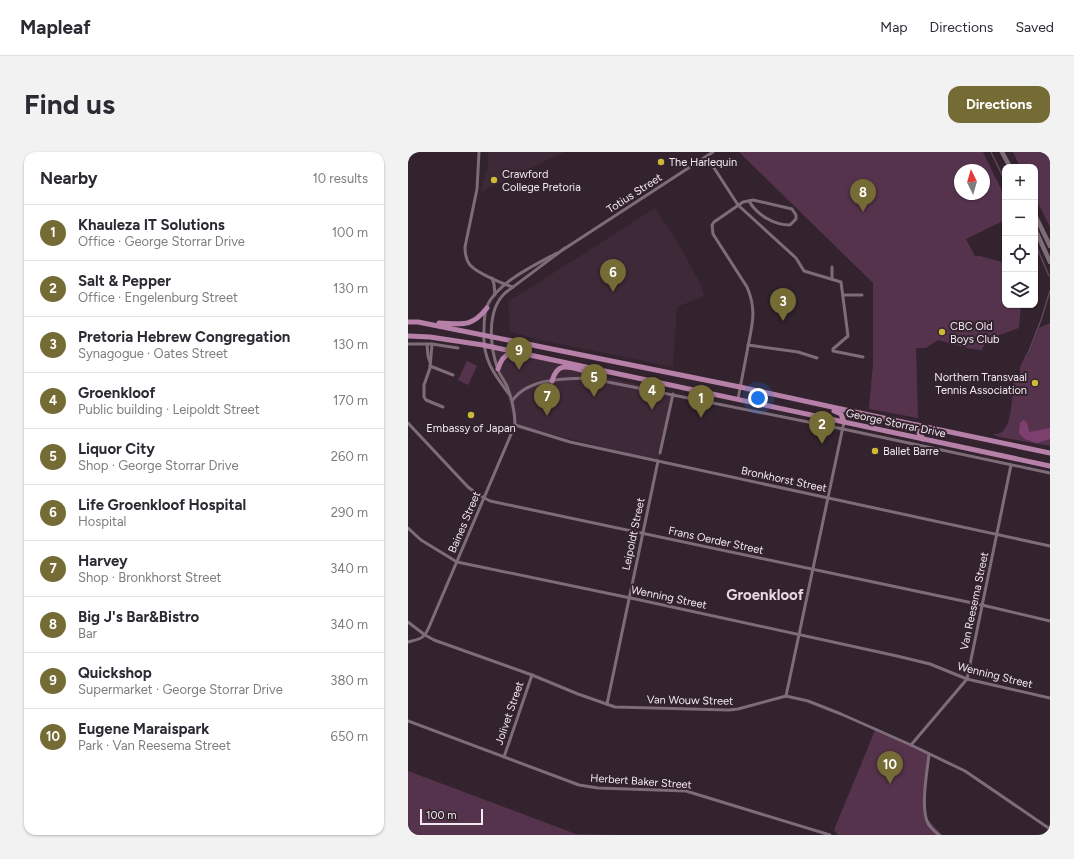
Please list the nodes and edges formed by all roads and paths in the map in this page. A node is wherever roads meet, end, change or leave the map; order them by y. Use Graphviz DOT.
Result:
graph roads {
  1 [pos="479,152"];
  2 [pos="713,152"];
  3 [pos="1002,152"];
  4 [pos="707,157"];
  5 [pos="1008,164"];
  6 [pos="748,201"];
  7 [pos="738,205"];
  8 [pos="1038,221"];
  9 [pos="1038,236"];
  10 [pos="1050,246"];
  11 [pos="565,248"];
  12 [pos="1050,262"];
  13 [pos="832,266"];
  14 [pos="492,278"];
  15 [pos="832,279"];
  16 [pos="506,285"];
  17 [pos="513,287"];
  18 [pos="505,294"];
  19 [pos="495,295"];
  20 [pos="843,295"];
  21 [pos="862,295"];
  22 [pos="487,308"];
  23 [pos="408,322"];
  24 [pos="418,322"];
  25 [pos="484,334"];
  26 [pos="408,336"];
  27 [pos="492,336"];
  28 [pos="408,344"];
  29 [pos="427,344"];
  30 [pos="432,344"];
  31 [pos="484,345"];
  32 [pos="748,345"];
  33 [pos="493,347"];
  34 [pos="458,348"];
  35 [pos="514,352"];
  36 [pos="863,357"];
  37 [pos="817,358"];
  38 [pos="430,364"];
  39 [pos="498,369"];
  40 [pos="595,370"];
  41 [pos="453,375"];
  42 [pos="552,381"];
  43 [pos="740,387"];
  44 [pos="673,394"];
  45 [pos="512,399"];
  46 [pos="738,399"];
  47 [pos="801,400"];
  48 [pos="443,407"];
  49 [pos="855,412"];
  50 [pos="844,422"];
  51 [pos="408,423"];
  52 [pos="515,425"];
  53 [pos="917,425"];
  54 [pos="843,429"];
  55 [pos="907,436"];
  56 [pos="923,439"];
  57 [pos="660,453"];
  58 [pos="1050,453"];
  59 [pos="658,461"];
  60 [pos="1012,465"];
  61 [pos="1050,466"];
  62 [pos="1050,473"];
  63 [pos="828,498"];
  64 [pos="484,499"];
  65 [pos="408,528"];
  66 [pos="642,534"];
  67 [pos="997,534"];
  68 [pos="1050,546"];
  69 [pos="457,562"];
  70 [pos="813,569"];
  71 [pos="629,598"];
  72 [pos="982,605"];
  73 [pos="1050,621"];
  74 [pos="408,622"];
  75 [pos="799,635"];
  76 [pos="425,636"];
  77 [pos="408,642"];
  78 [pos="532,675"];
  79 [pos="967,679"];
  80 [pos="786,696"];
  81 [pos="1050,698"];
  82 [pos="607,704"];
  83 [pos="408,721"];
  84 [pos="912,745"];
  85 [pos="929,754"];
  86 [pos="504,757"];
  87 [pos="1050,829"];
  88 [pos="830,835"];
  89 [pos="939,835"];
  1 -- 14 [label="street"];
  2 -- 4 [label="street, Totius Street"];
  3 -- 5 [label="main road"];
  4 -- 7 [label="street"];
  4 -- 11 [label="street, Totius Street"];
  6 -- 6 [label="street"];
  6 -- 7 [label="street"];
  7 -- 15 [label="street"];
  7 -- 32 [label="street"];
  8 -- 10 [label="main road"];
  9 -- 12 [label="main road"];
  11 -- 16 [label="street, Totius Street"];
  11 -- 17 [label="street, Totius Street"];
  13 -- 15 [label="street"];
  14 -- 16 [label="street"];
  14 -- 19 [label="street"];
  15 -- 20 [label="street"];
  16 -- 17 [label="street"];
  16 -- 18 [label="street"];
  16 -- 19 [label="street, Totius Street"];
  17 -- 18 [label="street, Totius Street"];
  18 -- 27 [label="street, Totius Street"];
  19 -- 22 [label="street, Totius Street"];
  20 -- 21 [label="street"];
  20 -- 36 [label="street"];
  22 -- 24 [label="main road"];
  22 -- 25 [label="street, Totius Street"];
  23 -- 24 [label="main road, George Storrar Drive"];
  24 -- 25 [label="main road, George Storrar Drive"];
  25 -- 27 [label="main road, George Storrar Drive"];
  25 -- 31 [label="street, Totius Street"];
  26 -- 31 [label="main road, George Storrar Drive"];
  27 -- 33 [label="street, Totius Street"];
  27 -- 43 [label="main road, George Storrar Drive"];
  28 -- 29 [label="street"];
  29 -- 30 [label="street"];
  29 -- 38 [label="street"];
  30 -- 34 [label="street"];
  30 -- 38 [label="street"];
  31 -- 33 [label="main road, George Storrar Drive"];
  31 -- 45 [label="street, Baines Street"];
  32 -- 37 [label="street"];
  32 -- 43 [label="street"];
  33 -- 35 [label="main road, George Storrar Drive"];
  33 -- 39 [label="street, Baines Street"];
  35 -- 39 [label="main road"];
  35 -- 40 [label="main road, George Storrar Drive"];
  38 -- 41 [label="street"];
  38 -- 48 [label="street"];
  39 -- 45 [label="street, Baines Street"];
  40 -- 42 [label="main road"];
  40 -- 46 [label="main road, George Storrar Drive"];
  42 -- 44 [label="street, George Storrar Drive"];
  42 -- 45 [label="street, George Storrar Drive"];
  43 -- 46 [label="street"];
  43 -- 47 [label="main road, George Storrar Drive"];
  44 -- 54 [label="street, George Storrar Drive"];
  44 -- 57 [label="street"];
  45 -- 52 [label="street, Baines Street"];
  46 -- 50 [label="main road, George Storrar Drive"];
  47 -- 49 [label="main road, George Storrar Drive"];
  47 -- 50 [label="main road"];
  49 -- 50 [label="main road"];
  49 -- 53 [label="main road, George Storrar Drive"];
  50 -- 54 [label="street"];
  50 -- 55 [label="main road, George Storrar Drive"];
  51 -- 64 [label="street, Frans Oerder Street"];
  52 -- 59 [label="street, Bronkhorst Street"];
  52 -- 64 [label="street, Baines Street"];
  53 -- 55 [label="main road"];
  53 -- 56 [label="main road"];
  53 -- 58 [label="main road, George Storrar Drive"];
  54 -- 60 [label="street, George Storrar Drive"];
  54 -- 63 [label="street"];
  55 -- 56 [label="main road, George Storrar Drive"];
  56 -- 61 [label="main road, George Storrar Drive"];
  59 -- 63 [label="street, Bronkhorst Street"];
  59 -- 66 [label="street, Leipoldt Street"];
  60 -- 62 [label="street, George Storrar Drive"];
  60 -- 67 [label="street, Van Reesema Street"];
  63 -- 67 [label="street, Bronkhorst Street"];
  63 -- 70 [label="street"];
  64 -- 66 [label="street, Frans Oerder Street"];
  64 -- 69 [label="street, Baines Street"];
  65 -- 69 [label="street, Wenning Street"];
  66 -- 70 [label="street, Frans Oerder Street"];
  66 -- 71 [label="street, Leipoldt Street"];
  67 -- 68 [label="street, Bronkhorst Street"];
  67 -- 72 [label="street, Van Reesema Street"];
  69 -- 71 [label="street, Wenning Street"];
  69 -- 76 [label="street, Baines Street"];
  70 -- 72 [label="street, Frans Oerder Street"];
  70 -- 75 [label="street"];
  71 -- 75 [label="street, Wenning Street"];
  71 -- 82 [label="street, Leipoldt Street"];
  72 -- 73 [label="street, Frans Oerder Street"];
  72 -- 79 [label="street, Van Reesema Street"];
  74 -- 76 [label="street, Van Wouw Street"];
  75 -- 79 [label="street, Wenning Street"];
  75 -- 80 [label="street"];
  76 -- 77 [label="street"];
  76 -- 78 [label="street, Van Wouw Street"];
  78 -- 82 [label="street, Van Wouw Street"];
  78 -- 86 [label="street, Jolivet Street"];
  79 -- 81 [label="street, Wenning Street"];
  79 -- 84 [label="street, Van Reesema Street"];
  80 -- 82 [label="street, Van Wouw Street"];
  80 -- 84 [label="street, Van Wouw Street"];
  83 -- 86 [label="street, Herbert Baker Street"];
  84 -- 85 [label="street, Van Wouw Street"];
  85 -- 87 [label="street, Van Wouw Street"];
  85 -- 89 [label="street"];
  86 -- 88 [label="street, Herbert Baker Street"];
}
